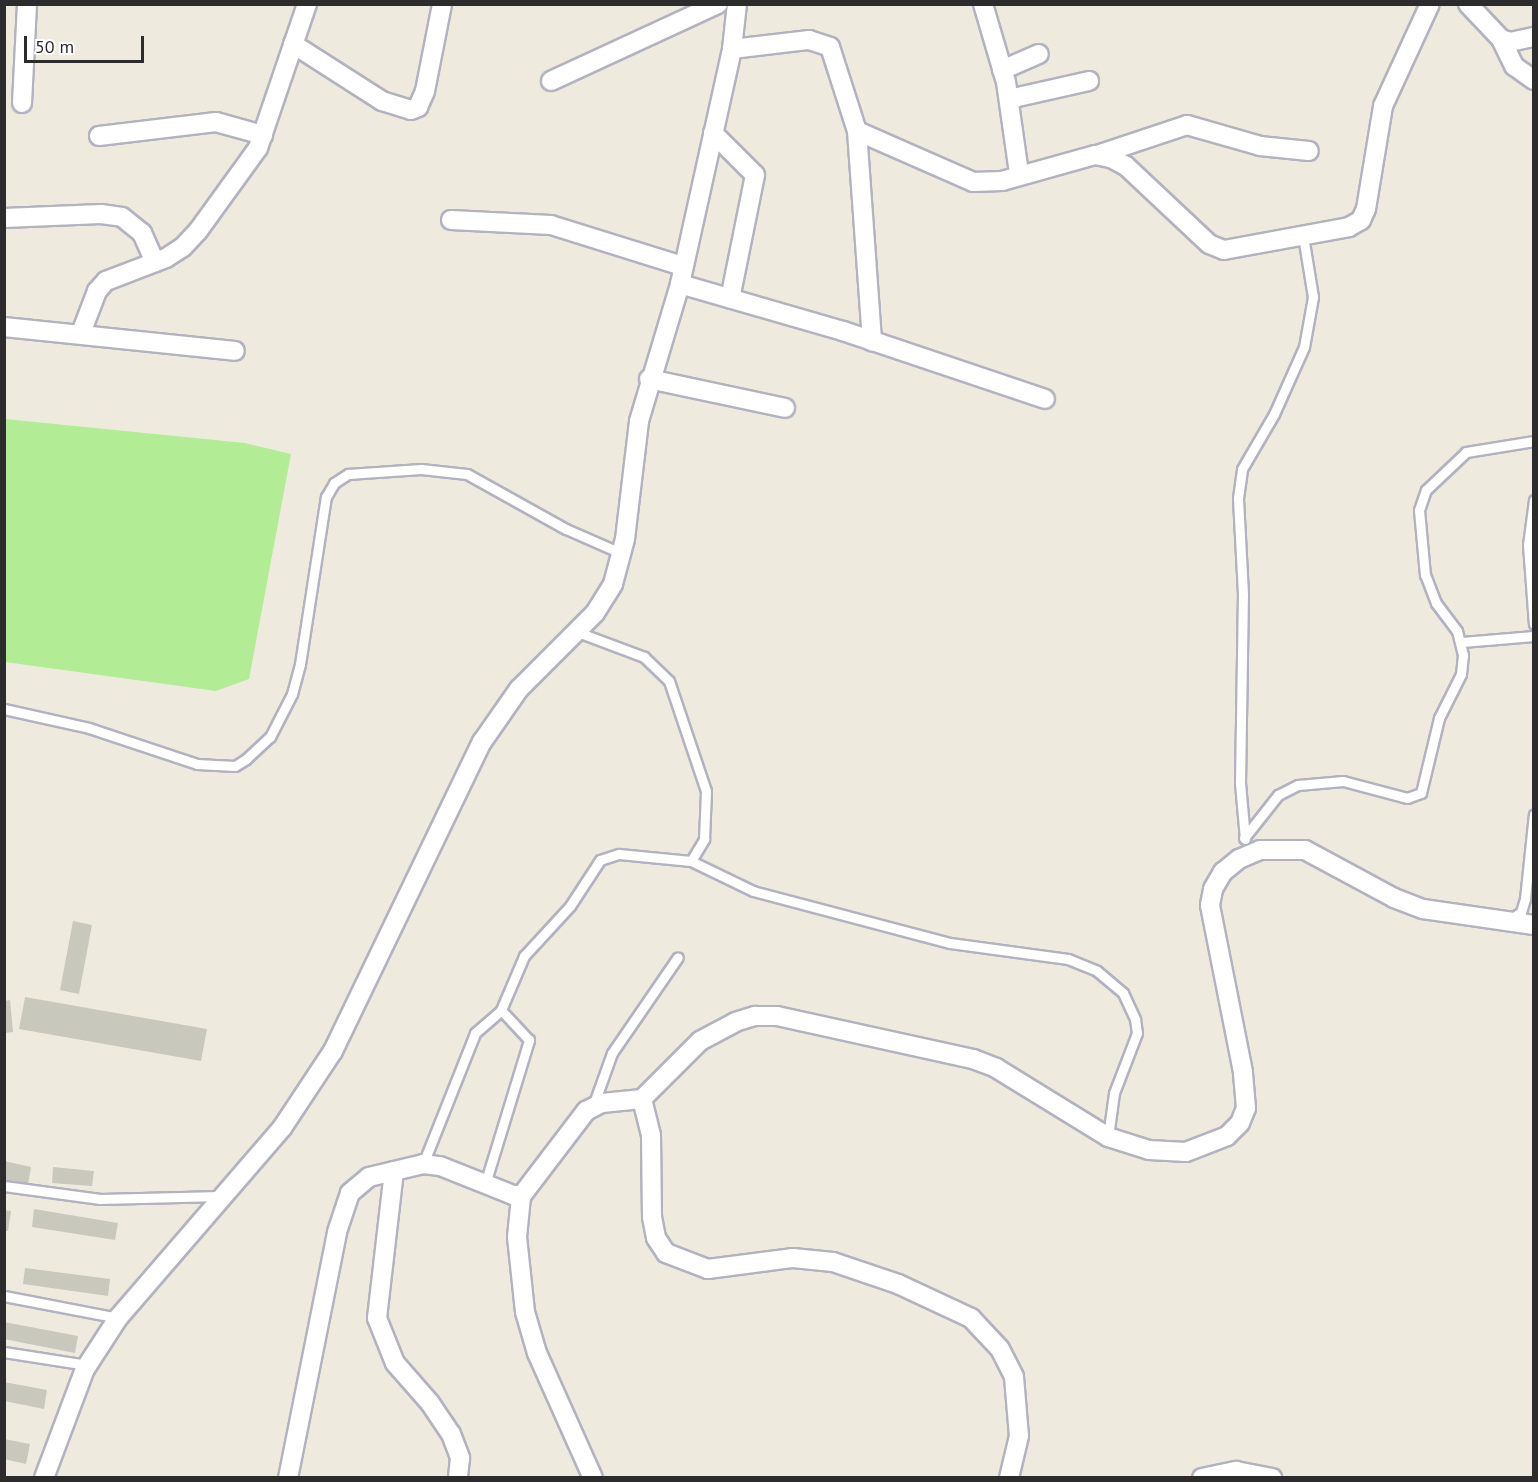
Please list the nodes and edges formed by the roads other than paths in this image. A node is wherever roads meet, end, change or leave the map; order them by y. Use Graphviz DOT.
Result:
graph roads {
  1 [pos="27,4"];
  2 [pos="306,4"];
  3 [pos="442,4"];
  4 [pos="718,4"];
  5 [pos="737,4"];
  6 [pos="983,4"];
  7 [pos="1430,4"];
  8 [pos="1468,4"];
  9 [pos="1533,37"];
  10 [pos="1501,39"];
  11 [pos="293,44"];
  12 [pos="732,49"];
  13 [pos="1039,54"];
  14 [pos="1002,70"];
  15 [pos="1533,80"];
  16 [pos="551,81"];
  17 [pos="1089,81"];
  18 [pos="1009,99"];
  19 [pos="22,103"];
  20 [pos="857,131"];
  21 [pos="713,133"];
  22 [pos="262,135"];
  23 [pos="99,136"];
  24 [pos="1309,151"];
  25 [pos="1095,155"];
  26 [pos="1019,173"];
  27 [pos="4,218"];
  28 [pos="451,220"];
  29 [pos="1303,236"];
  30 [pos="155,262"];
  31 [pos="681,275"];
  32 [pos="730,298"];
  33 [pos="4,327"];
  34 [pos="81,333"];
  35 [pos="872,341"];
  36 [pos="234,351"];
  37 [pos="649,379"];
  38 [pos="1045,399"];
  39 [pos="785,408"];
  40 [pos="1533,441"];
  41 [pos="1533,500"];
  42 [pos="623,554"];
  43 [pos="1533,624"];
  44 [pos="575,631"];
  45 [pos="1533,636"];
  46 [pos="1462,642"];
  47 [pos="4,709"];
  48 [pos="1533,814"];
  49 [pos="1245,847"];
  50 [pos="691,861"];
  51 [pos="1511,919"];
  52 [pos="1533,925"];
  53 [pos="678,957"];
  54 [pos="501,1010"];
  55 [pos="642,1099"];
  56 [pos="593,1106"];
  57 [pos="1108,1137"];
  58 [pos="423,1164"];
  59 [pos="394,1171"];
  60 [pos="485,1184"];
  61 [pos="4,1186"];
  62 [pos="513,1195"];
  63 [pos="224,1196"];
  64 [pos="4,1296"];
  65 [pos="118,1318"];
  66 [pos="4,1352"];
  67 [pos="87,1365"];
  68 [pos="44,1478"];
  69 [pos="288,1478"];
  70 [pos="458,1478"];
  71 [pos="593,1478"];
  72 [pos="1009,1478"];
  73 [pos="1202,1478"];
  74 [pos="1272,1478"];
  1 -- 19 [label="street"];
  2 -- 11 [label="street"];
  3 -- 11 [label="street"];
  4 -- 16 [label="street"];
  5 -- 12 [label="street"];
  6 -- 14 [label="street"];
  7 -- 29 [label="street"];
  8 -- 10 [label="street"];
  9 -- 10 [label="street"];
  10 -- 15 [label="street"];
  11 -- 22 [label="street"];
  12 -- 20 [label="street"];
  12 -- 21 [label="street"];
  13 -- 14 [label="street"];
  14 -- 18 [label="street"];
  17 -- 18 [label="street"];
  18 -- 26 [label="street"];
  20 -- 26 [label="street"];
  20 -- 35 [label="street"];
  21 -- 31 [label="street"];
  21 -- 32 [label="street"];
  22 -- 23 [label="street"];
  22 -- 30 [label="street"];
  24 -- 25 [label="street"];
  25 -- 26 [label="street"];
  25 -- 29 [label="street"];
  27 -- 30 [label="street"];
  28 -- 31 [label="street"];
  29 -- 49 [label="lane"];
  30 -- 34 [label="street"];
  31 -- 32 [label="street"];
  31 -- 37 [label="street"];
  32 -- 35 [label="street"];
  33 -- 34 [label="street"];
  34 -- 36 [label="street"];
  35 -- 38 [label="street"];
  37 -- 39 [label="street"];
  37 -- 42 [label="street"];
  40 -- 46 [label="lane"];
  41 -- 43 [label="lane"];
  42 -- 44 [label="street"];
  42 -- 47 [label="lane"];
  44 -- 50 [label="lane"];
  44 -- 63 [label="street"];
  45 -- 46 [label="lane"];
  46 -- 49 [label="lane"];
  48 -- 51 [label="lane"];
  49 -- 51 [label="street"];
  49 -- 57 [label="street"];
  50 -- 54 [label="lane"];
  50 -- 57 [label="lane"];
  51 -- 52 [label="street"];
  53 -- 56 [label="lane"];
  54 -- 58 [label="lane"];
  54 -- 60 [label="lane"];
  55 -- 56 [label="street"];
  55 -- 57 [label="street"];
  55 -- 72 [label="street"];
  56 -- 62 [label="street"];
  58 -- 59 [label="street"];
  58 -- 60 [label="street"];
  59 -- 69 [label="street"];
  59 -- 70 [label="street"];
  60 -- 62 [label="street"];
  61 -- 63 [label="lane"];
  62 -- 71 [label="street"];
  63 -- 65 [label="street"];
  64 -- 65 [label="lane"];
  65 -- 67 [label="street"];
  66 -- 67 [label="lane"];
  67 -- 68 [label="street"];
  73 -- 74 [label="street"];
}
